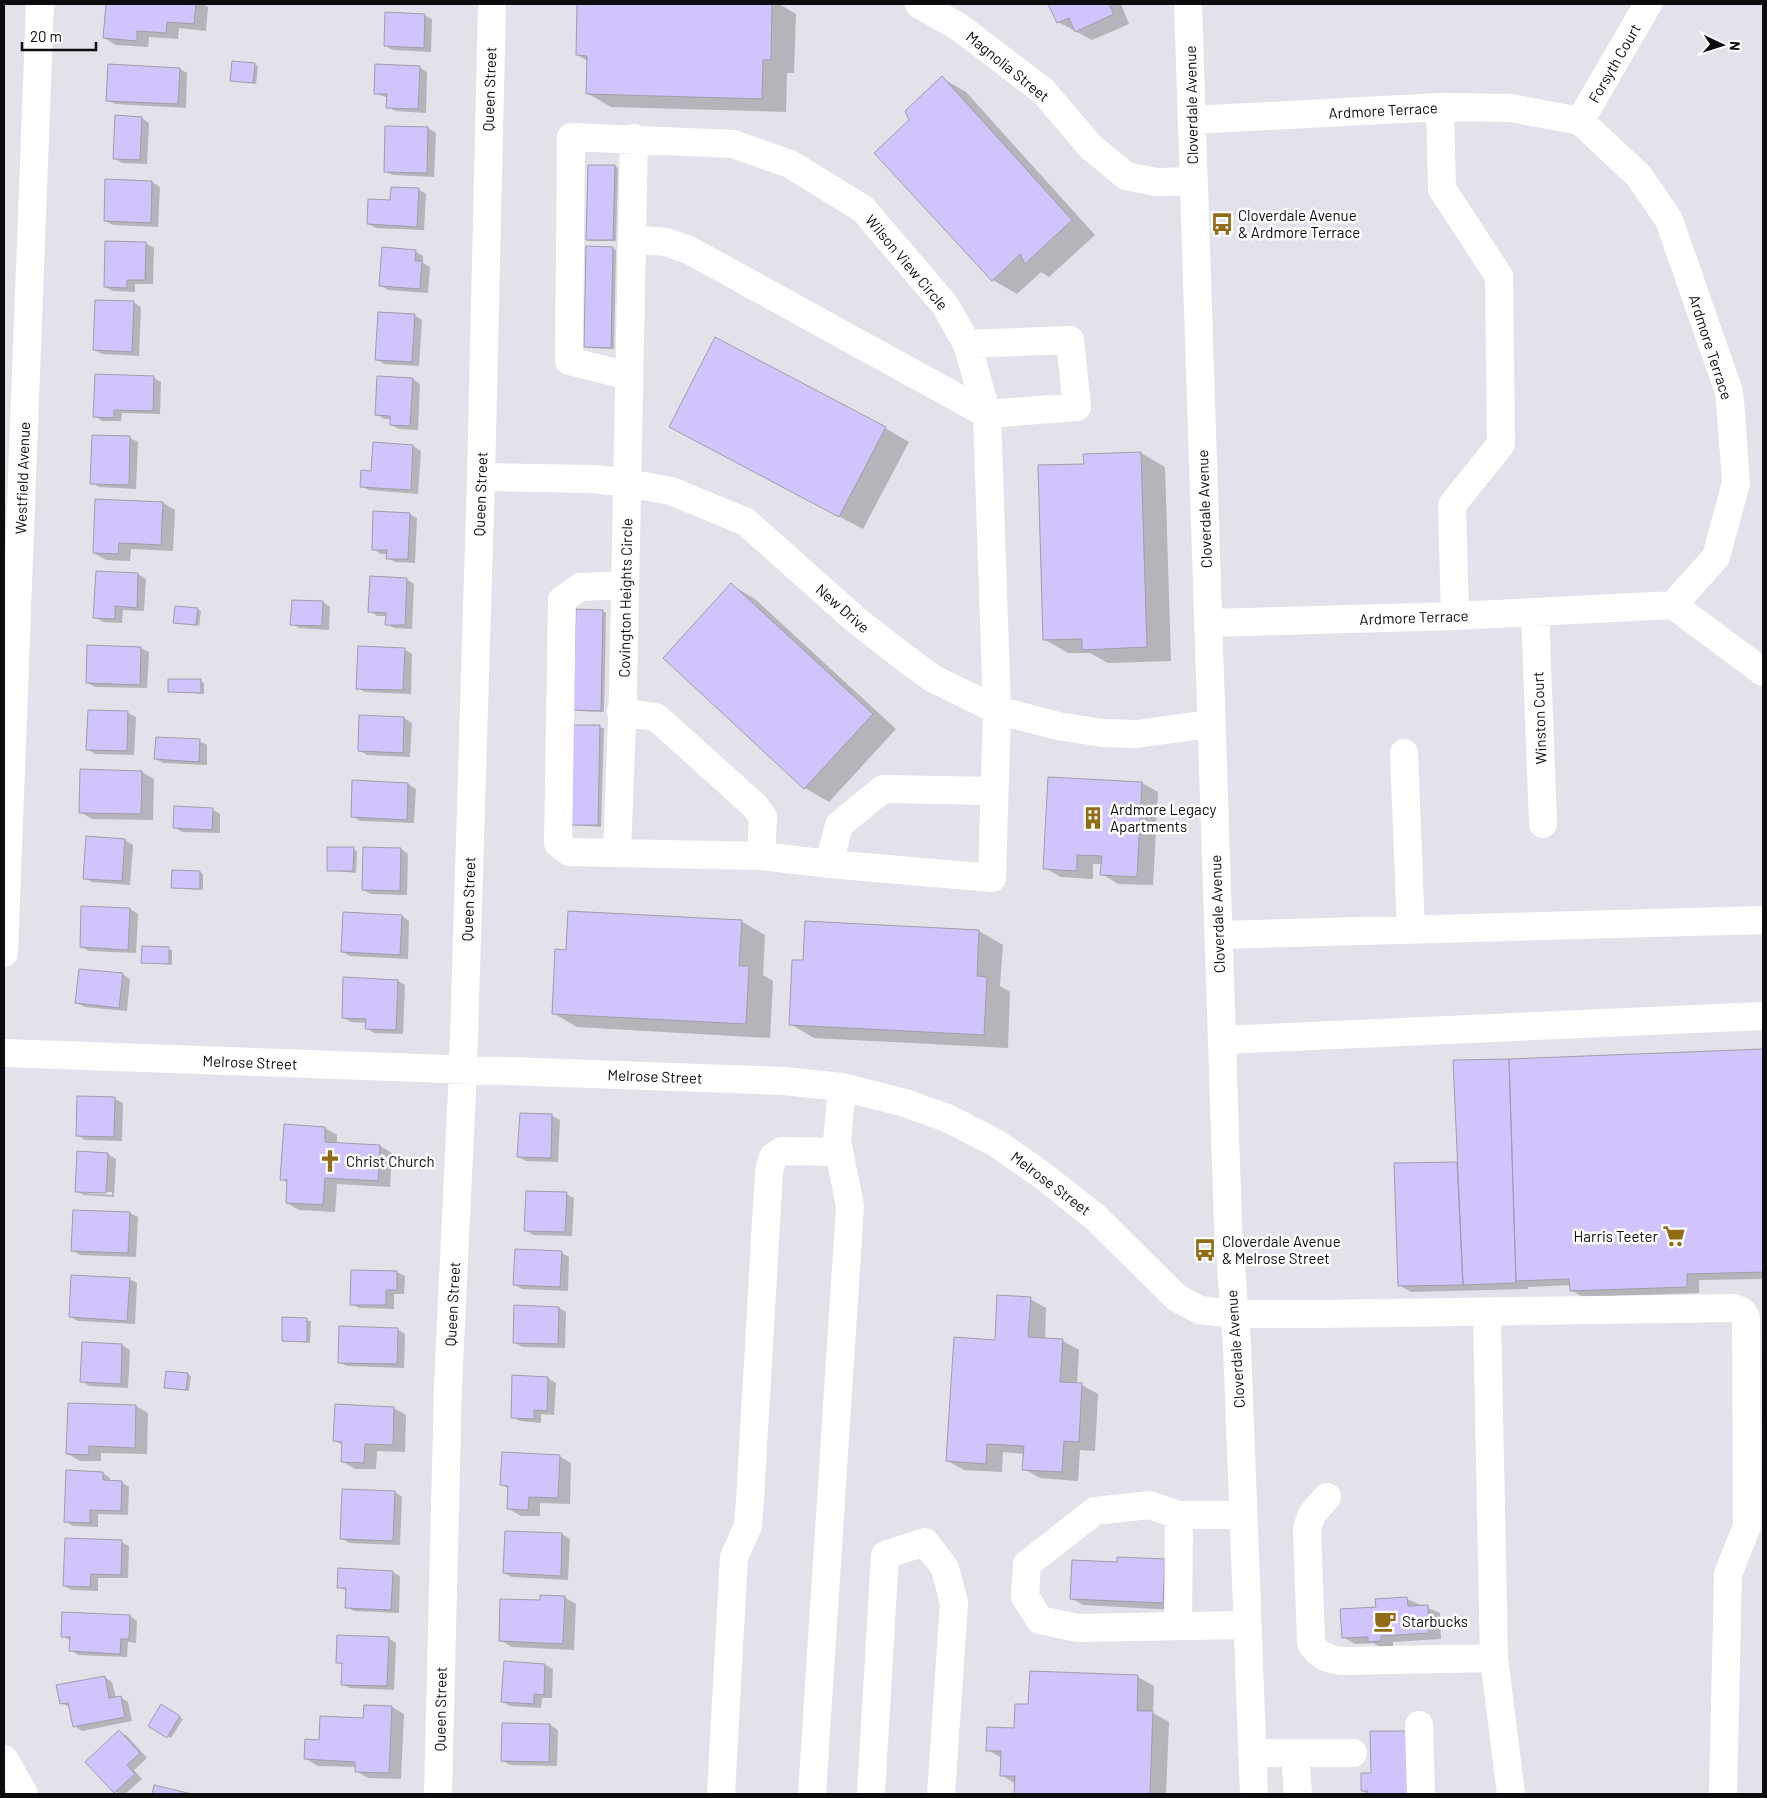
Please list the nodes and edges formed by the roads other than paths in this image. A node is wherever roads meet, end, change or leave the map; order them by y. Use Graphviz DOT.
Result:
graph roads {
  1 [pos="40,4"];
  2 [pos="492,4"];
  3 [pos="919,4"];
  4 [pos="1188,4"];
  5 [pos="1648,4"];
  6 [pos="1440,107"];
  7 [pos="1192,120"];
  8 [pos="1580,121"];
  9 [pos="634,138"];
  10 [pos="1193,180"];
  11 [pos="632,239"];
  12 [pos="967,344"];
  13 [pos="629,376"];
  14 [pos="987,414"];
  15 [pos="481,477"];
  16 [pos="627,483"];
  17 [pos="625,584"];
  18 [pos="1673,605"];
  19 [pos="1535,612"];
  20 [pos="1455,616"];
  21 [pos="1208,623"];
  22 [pos="1763,672"];
  23 [pos="997,710"];
  24 [pos="621,712"];
  25 [pos="1210,724"];
  26 [pos="1404,753"];
  27 [pos="994,791"];
  28 [pos="1543,824"];
  29 [pos="617,853"];
  30 [pos="761,856"];
  31 [pos="829,864"];
  32 [pos="1763,920"];
  33 [pos="1411,930"];
  34 [pos="1218,935"];
  35 [pos="4,953"];
  36 [pos="1763,1016"];
  37 [pos="1222,1040"];
  38 [pos="4,1053"];
  39 [pos="463,1070"];
  40 [pos="842,1087"];
  41 [pos="838,1152"];
  42 [pos="1487,1313"];
  43 [pos="1234,1314"];
  44 [pos="1327,1497"];
  45 [pos="1179,1515"];
  46 [pos="1243,1515"];
  47 [pos="1247,1625"];
  48 [pos="1178,1626"];
  49 [pos="1494,1658"];
  50 [pos="1420,1725"];
  51 [pos="1252,1753"];
  52 [pos="1296,1753"];
  53 [pos="1353,1753"];
  54 [pos="4,1758"];
  55 [pos="24,1794"];
  56 [pos="438,1794"];
  57 [pos="721,1794"];
  58 [pos="812,1794"];
  59 [pos="871,1794"];
  60 [pos="941,1794"];
  61 [pos="1254,1794"];
  62 [pos="1298,1794"];
  63 [pos="1421,1794"];
  64 [pos="1511,1794"];
  65 [pos="1723,1794"];
  1 -- 35 [label="street, Westfield Avenue"];
  2 -- 15 [label="street, Queen Street"];
  3 -- 10 [label="street, Magnolia Street"];
  4 -- 7 [label="street, Cloverdale Avenue"];
  5 -- 8 [label="street, Forsyth Court"];
  6 -- 7 [label="street, Ardmore Terrace"];
  6 -- 8 [label="street, Ardmore Terrace"];
  6 -- 20 [label="street"];
  7 -- 10 [label="street, Cloverdale Avenue"];
  8 -- 18 [label="street, Ardmore Terrace"];
  9 -- 11 [label="street"];
  9 -- 12 [label="street, Wilson View Circle"];
  9 -- 13 [label="street, Wilson View Circle"];
  10 -- 21 [label="street, Cloverdale Avenue"];
  11 -- 13 [label="street"];
  11 -- 14 [label="street"];
  12 -- 14 [label="street, Wilson View Circle"];
  12 -- 14 [label="street"];
  13 -- 16 [label="street"];
  14 -- 23 [label="street, Wilson View Circle"];
  15 -- 16 [label="street, New Drive"];
  15 -- 39 [label="street, Queen Street"];
  16 -- 17 [label="street, Covington Heights Circle"];
  16 -- 23 [label="street, New Drive"];
  17 -- 24 [label="street, Covington Heights Circle"];
  17 -- 29 [label="street"];
  18 -- 19 [label="street, Ardmore Terrace"];
  18 -- 22 [label="street"];
  19 -- 20 [label="street, Ardmore Terrace"];
  19 -- 28 [label="street, Winston Court"];
  20 -- 21 [label="street, Ardmore Terrace"];
  21 -- 25 [label="street, Cloverdale Avenue"];
  23 -- 25 [label="street, New Drive"];
  23 -- 27 [label="street"];
  24 -- 29 [label="street, Covington Heights Circle"];
  24 -- 30 [label="street"];
  25 -- 34 [label="street, Cloverdale Avenue"];
  26 -- 33 [label="street"];
  27 -- 31 [label="street"];
  27 -- 31 [label="street"];
  29 -- 30 [label="street"];
  30 -- 31 [label="street"];
  32 -- 33 [label="street"];
  33 -- 34 [label="street"];
  34 -- 37 [label="street, Cloverdale Avenue"];
  36 -- 37 [label="street"];
  37 -- 43 [label="street, Cloverdale Avenue"];
  38 -- 39 [label="street, Melrose Street"];
  39 -- 40 [label="street, Melrose Street"];
  39 -- 56 [label="street, Queen Street"];
  40 -- 41 [label="street"];
  40 -- 43 [label="street, Melrose Street"];
  41 -- 57 [label="street"];
  41 -- 58 [label="street"];
  42 -- 43 [label="street, Melrose Street"];
  42 -- 49 [label="street"];
  42 -- 65 [label="street, Melrose Street"];
  43 -- 46 [label="street, Cloverdale Avenue"];
  44 -- 49 [label="street"];
  45 -- 46 [label="street"];
  45 -- 48 [label="street"];
  45 -- 48 [label="street"];
  46 -- 47 [label="street, Cloverdale Avenue"];
  47 -- 48 [label="street"];
  47 -- 51 [label="street, Cloverdale Avenue"];
  49 -- 64 [label="street"];
  50 -- 63 [label="street"];
  51 -- 52 [label="street"];
  51 -- 61 [label="street, Cloverdale Avenue"];
  52 -- 53 [label="street"];
  52 -- 62 [label="street"];
  54 -- 55 [label="street"];
  59 -- 60 [label="street"];
}
